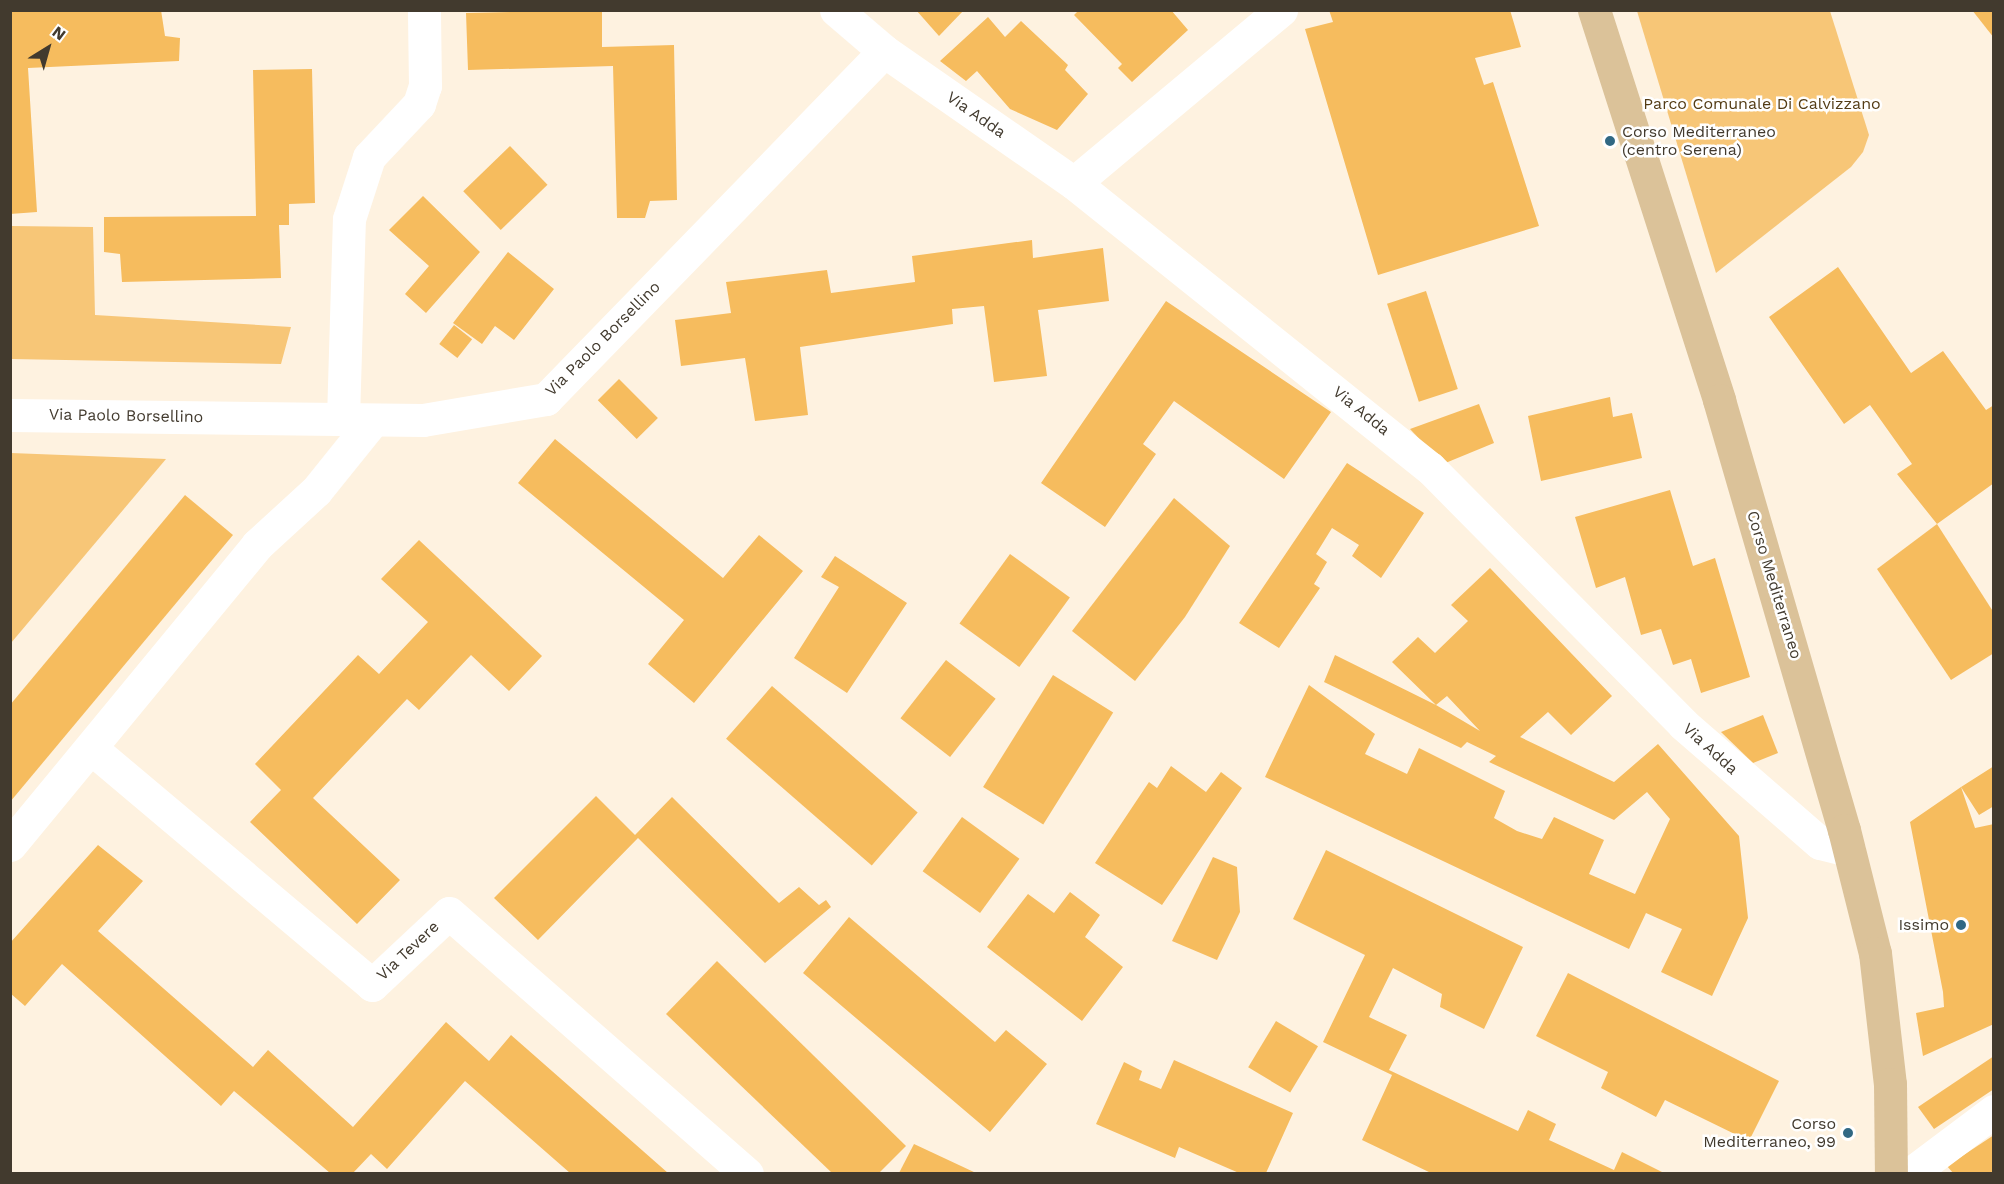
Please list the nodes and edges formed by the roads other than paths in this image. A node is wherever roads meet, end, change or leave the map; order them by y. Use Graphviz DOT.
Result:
graph roads {
  1 [pos="424,10"];
  2 [pos="836,10"];
  3 [pos="1281,10"];
  4 [pos="1594,10"];
  5 [pos="884,51"];
  6 [pos="1074,183"];
  7 [pos="10,414"];
  8 [pos="358,419"];
  9 [pos="92,749"];
  10 [pos="10,845"];
  11 [pos="1849,850"];
  12 [pos="1994,1111"];
  13 [pos="747,1173"];
  14 [pos="1891,1173"];
  15 [pos="1910,1173"];
  1 -- 8 [label="street"];
  2 -- 5 [label="street, Via Adda"];
  3 -- 6 [label="street"];
  4 -- 11 [label="main road, Corso Mediterraneo"];
  5 -- 6 [label="street, Via Adda"];
  5 -- 8 [label="street, Via Paolo Borsellino"];
  6 -- 11 [label="street, Via Adda"];
  7 -- 8 [label="street, Via Paolo Borsellino"];
  8 -- 9 [label="street"];
  9 -- 10 [label="street"];
  9 -- 13 [label="street, Via Tevere"];
  11 -- 14 [label="main road, Corso Mediterraneo"];
  12 -- 15 [label="street"];
}
